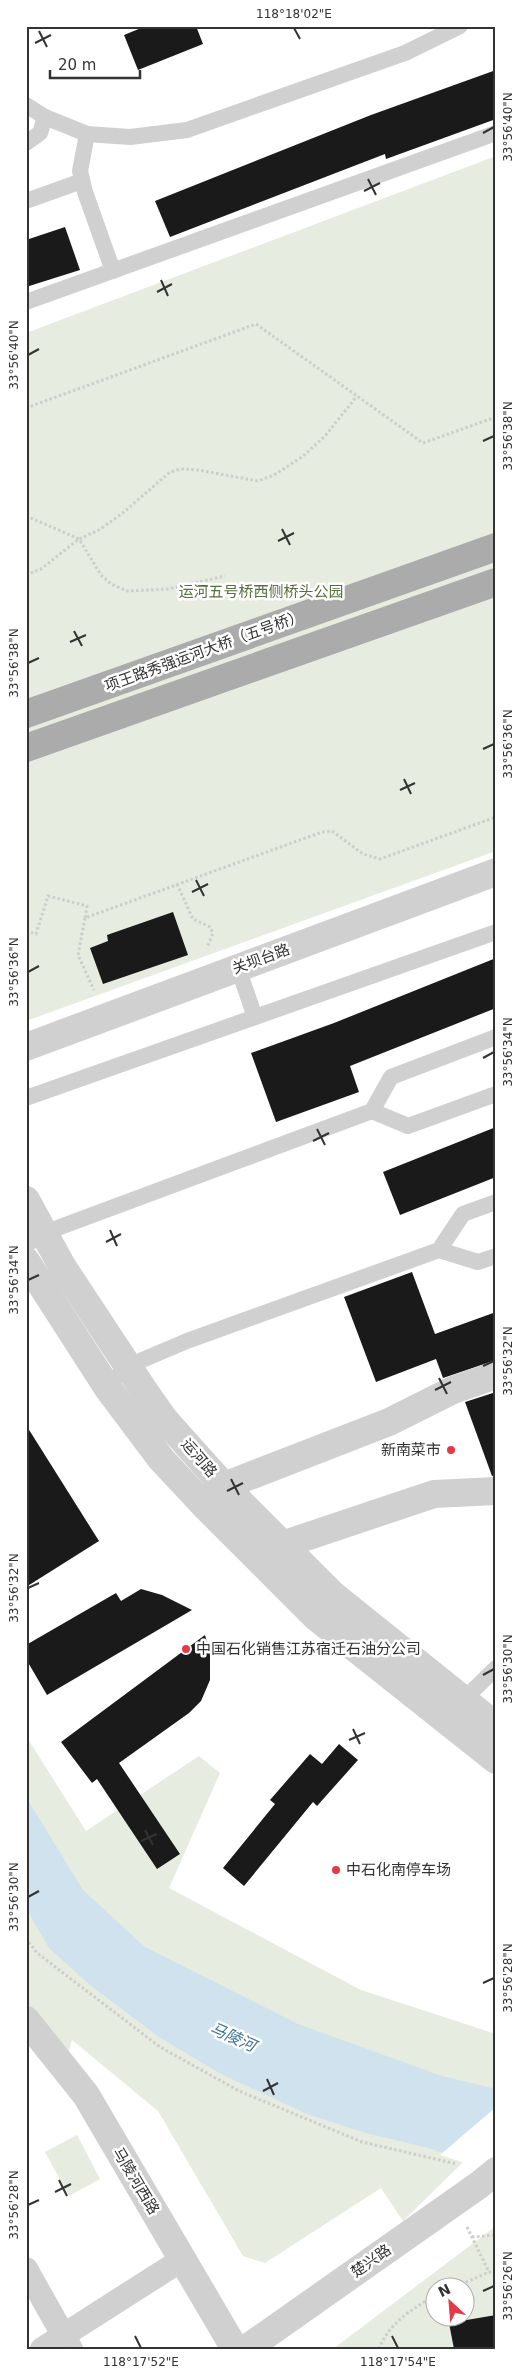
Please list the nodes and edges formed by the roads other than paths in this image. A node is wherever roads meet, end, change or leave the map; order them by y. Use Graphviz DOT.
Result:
graph roads {
  1 [pos="460,26"];
  2 [pos="26,105"];
  3 [pos="45,117"];
  4 [pos="496,133"];
  5 [pos="86,134"];
  6 [pos="26,143"];
  7 [pos="82,181"];
  8 [pos="26,201"];
  9 [pos="113,271"];
  10 [pos="26,302"];
  11 [pos="496,547"];
  12 [pos="496,582"];
  13 [pos="26,714"];
  14 [pos="26,748"];
  15 [pos="496,872"];
  16 [pos="496,932"];
  17 [pos="238,968"];
  18 [pos="255,1017"];
  19 [pos="496,1037"];
  20 [pos="26,1047"];
  21 [pos="496,1094"];
  22 [pos="26,1098"];
  23 [pos="372,1111"];
  24 [pos="26,1200"];
  25 [pos="496,1202"];
  26 [pos="35,1239"];
  27 [pos="439,1250"];
  28 [pos="496,1256"];
  29 [pos="26,1261"];
  30 [pos="128,1366"];
  31 [pos="496,1375"];
  32 [pos="107,1387"];
  33 [pos="224,1486"];
  34 [pos="496,1491"];
  35 [pos="204,1505"];
  36 [pos="282,1545"];
  37 [pos="262,1563"];
  38 [pos="496,1668"];
  39 [pos="455,1710"];
  40 [pos="496,1726"];
  41 [pos="496,1760"];
  42 [pos="26,2020"];
  43 [pos="479,2174"];
  44 [pos="183,2260"];
  45 [pos="26,2269"];
  46 [pos="67,2342"];
  47 [pos="42,2349"];
  48 [pos="235,2349"];
  49 [pos="246,2349"];
  1 -- 5 [label="lane"];
  2 -- 3 [label="lane"];
  3 -- 5 [label="lane"];
  3 -- 6 [label="lane"];
  4 -- 9 [label="lane"];
  5 -- 7 [label="lane"];
  7 -- 8 [label="lane"];
  7 -- 9 [label="lane"];
  9 -- 10 [label="lane"];
  11 -- 13 [label="main road, 项王路秀强运河大桥（五号桥）"];
  12 -- 14 [label="main road, 项王路秀强运河大桥（五号桥）"];
  15 -- 17 [label="street, 关坝台路"];
  16 -- 18 [label="lane"];
  17 -- 18 [label="lane"];
  17 -- 20 [label="street, 关坝台路"];
  18 -- 22 [label="lane"];
  19 -- 23 [label="lane"];
  21 -- 23 [label="lane"];
  23 -- 26 [label="lane"];
  24 -- 26 [label="street, 运河路"];
  25 -- 27 [label="lane"];
  26 -- 30 [label="street, 运河路"];
  27 -- 28 [label="lane"];
  27 -- 30 [label="lane"];
  29 -- 32 [label="street, 运河路"];
  30 -- 32 [label="lane"];
  30 -- 33 [label="street, 运河路"];
  31 -- 33 [label="street"];
  32 -- 35 [label="street, 运河路"];
  33 -- 35 [label="street"];
  33 -- 36 [label="street, 运河路"];
  34 -- 36 [label="street"];
  35 -- 37 [label="street, 运河路"];
  36 -- 37 [label="street"];
  36 -- 39 [label="street, 运河路"];
  37 -- 39 [label="street, 运河路"];
  38 -- 39 [label="lane"];
  39 -- 40 [label="street, 运河路"];
  39 -- 41 [label="street, 运河路"];
  42 -- 44 [label="street, 马陵河西路"];
  43 -- 49 [label="street, 楚兴路"];
  44 -- 46 [label="street"];
  44 -- 48 [label="street, 马陵河西路"];
  45 -- 46 [label="street"];
  46 -- 47 [label="street"];
}
